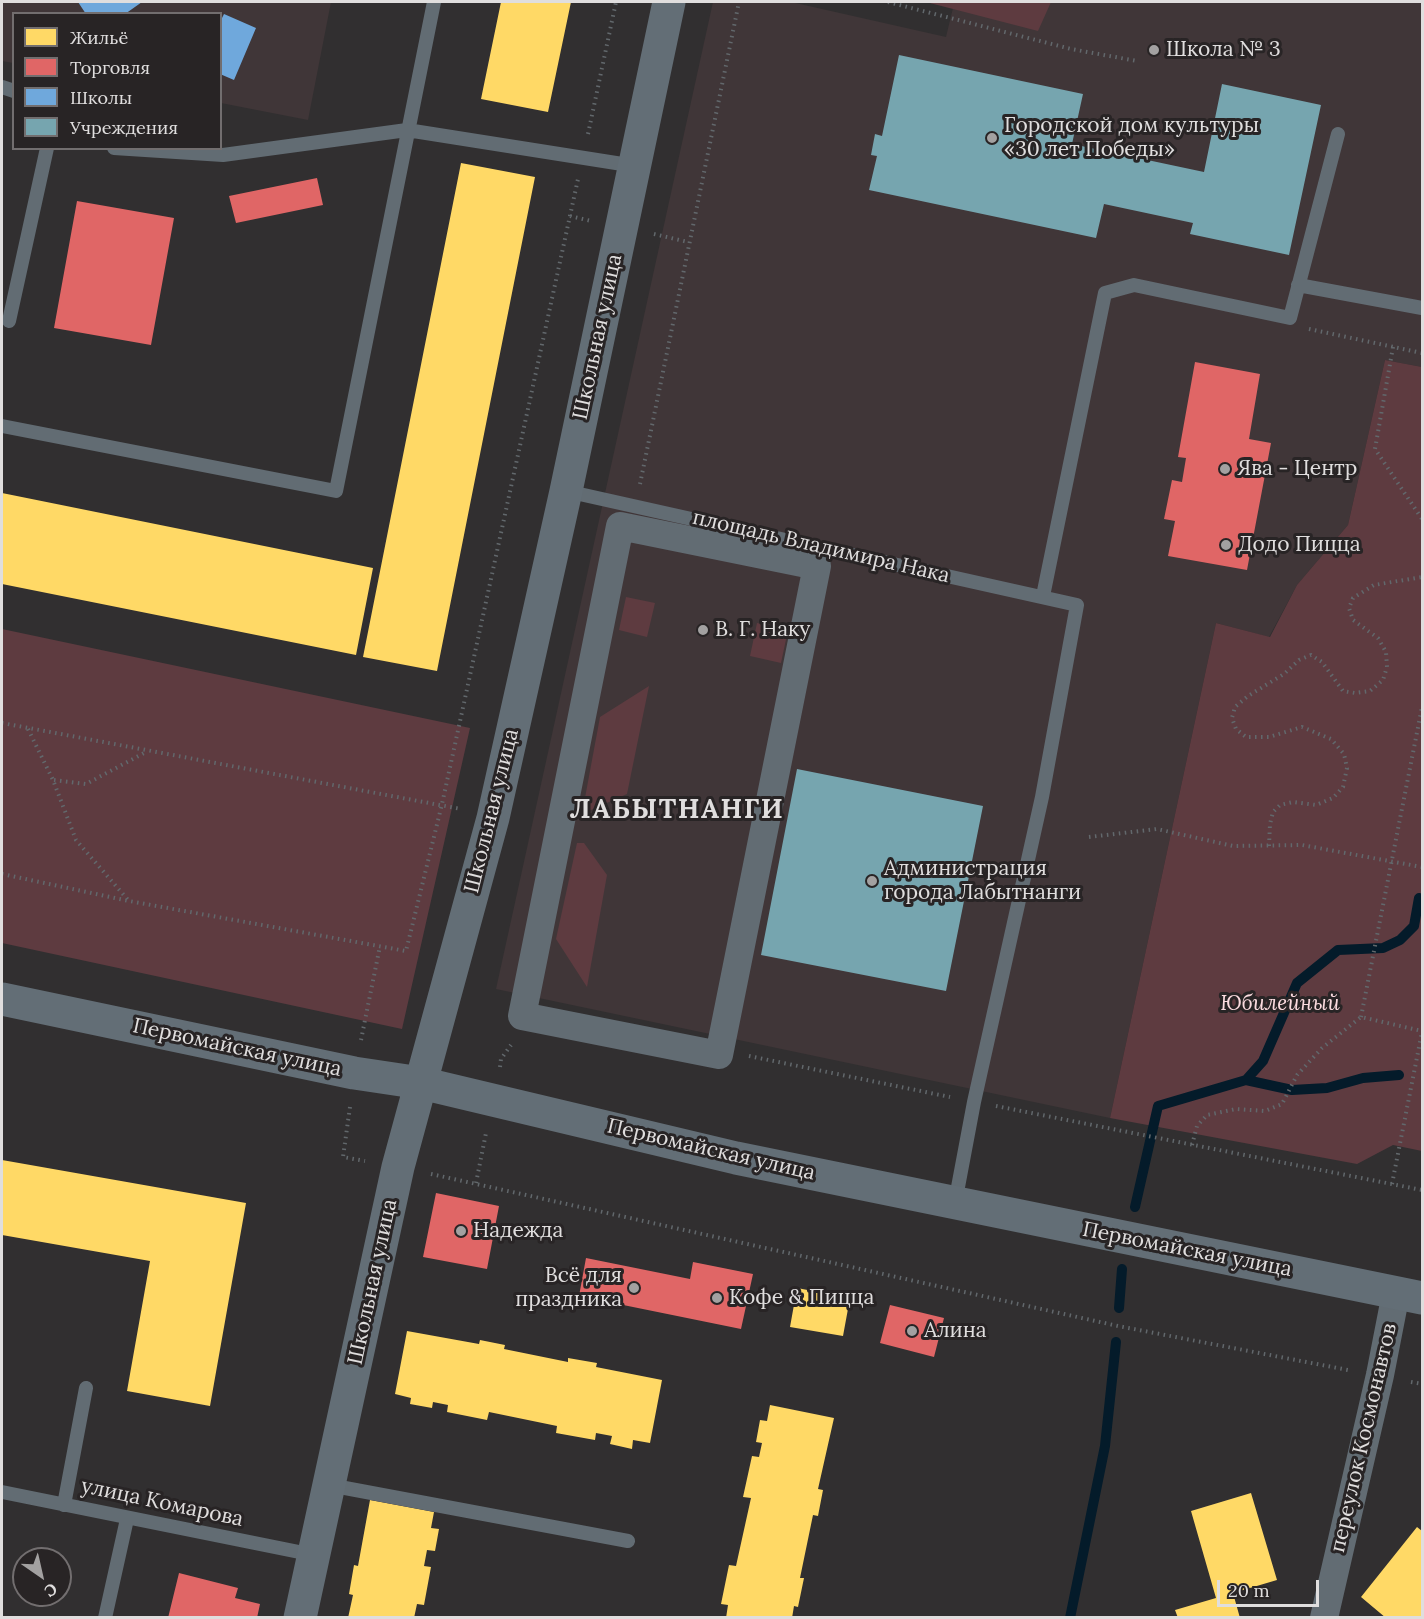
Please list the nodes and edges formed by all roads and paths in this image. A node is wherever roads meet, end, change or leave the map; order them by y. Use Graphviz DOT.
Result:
graph roads {
  1 [pos="434,2"];
  2 [pos="616,2"];
  3 [pos="669,2"];
  4 [pos="888,2"];
  5 [pos="1137,61"];
  6 [pos="407,130"];
  7 [pos="1338,134"];
  8 [pos="47,150"];
  9 [pos="145,150"];
  10 [pos="582,158"];
  11 [pos="635,166"];
  12 [pos="1298,285"];
  13 [pos="1422,308"];
  14 [pos="1290,318"];
  15 [pos="9,321"];
  16 [pos="1393,347"];
  17 [pos="1422,353"];
  18 [pos="2,426"];
  19 [pos="566,491"];
  20 [pos="1422,519"];
  21 [pos="620,526"];
  22 [pos="1422,577"];
  23 [pos="1043,596"];
  24 [pos="1422,706"];
  25 [pos="2,723"];
  26 [pos="28,728"];
  27 [pos="1420,728"];
  28 [pos="147,752"];
  29 [pos="54,780"];
  30 [pos="442,804"];
  31 [pos="1089,837"];
  32 [pos="1269,846"];
  33 [pos="1392,861"];
  34 [pos="1422,867"];
  35 [pos="2,874"];
  36 [pos="129,901"];
  37 [pos="2,999"];
  38 [pos="1360,1017"];
  39 [pos="1422,1032"];
  40 [pos="773,1061"];
  41 [pos="847,1076"];
  42 [pos="421,1083"];
  43 [pos="1120,1131"];
  44 [pos="1192,1145"];
  45 [pos="398,1167"];
  46 [pos="1392,1184"];
  47 [pos="1422,1190"];
  48 [pos="955,1203"];
  49 [pos="1409,1295"];
  50 [pos="1380,1376"];
  51 [pos="1422,1384"];
  52 [pos="86,1388"];
  53 [pos="330,1485"];
  54 [pos="2,1492"];
  55 [pos="64,1505"];
  56 [pos="127,1519"];
  57 [pos="628,1540"];
  58 [pos="314,1555"];
  59 [pos="105,1617"];
  60 [pos="300,1617"];
  61 [pos="1324,1617"];
  1 -- 6 [label="lane"];
  2 -- 10 [label="path"];
  3 -- 11 [label="street, Школьная улица"];
  4 -- 5 [label="path"];
  6 -- 9 [label="lane"];
  6 -- 10 [label="lane"];
  6 -- 18 [label="lane"];
  7 -- 12 [label="lane"];
  8 -- 15 [label="lane"];
  10 -- 11 [label="lane"];
  10 -- 30 [label="path"];
  11 -- 19 [label="street, Школьная улица"];
  12 -- 13 [label="lane"];
  12 -- 14 [label="lane"];
  14 -- 16 [label="path"];
  14 -- 23 [label="lane"];
  16 -- 17 [label="path"];
  16 -- 20 [label="path"];
  19 -- 23 [label="lane, площадь Владимира Нака"];
  19 -- 42 [label="street, Школьная улица"];
  21 -- 21 [label="street, площадь Владимира Нака"];
  22 -- 32 [label="path"];
  23 -- 48 [label="lane, площадь Владимира Нака"];
  24 -- 27 [label="path"];
  25 -- 26 [label="path"];
  26 -- 28 [label="path"];
  26 -- 29 [label="path"];
  27 -- 33 [label="path"];
  28 -- 29 [label="path"];
  28 -- 30 [label="path"];
  29 -- 36 [label="path"];
  30 -- 36 [label="path"];
  31 -- 32 [label="path"];
  32 -- 33 [label="path"];
  33 -- 34 [label="path"];
  33 -- 38 [label="path"];
  35 -- 36 [label="path"];
  37 -- 42 [label="street, Первомайская улица"];
  38 -- 39 [label="path"];
  38 -- 44 [label="path"];
  39 -- 46 [label="path"];
  40 -- 41 [label="path"];
  42 -- 45 [label="street, Школьная улица"];
  42 -- 48 [label="street, Первомайская улица"];
  43 -- 44 [label="path"];
  44 -- 46 [label="path"];
  45 -- 50 [label="path"];
  45 -- 53 [label="street, Школьная улица"];
  46 -- 47 [label="path"];
  48 -- 49 [label="street, Первомайская улица"];
  49 -- 50 [label="street, переулок Космонавтов"];
  50 -- 51 [label="path"];
  50 -- 61 [label="street, переулок Космонавтов"];
  52 -- 55 [label="lane"];
  53 -- 57 [label="lane"];
  53 -- 58 [label="street, Школьная улица"];
  54 -- 55 [label="lane, улица Комарова"];
  55 -- 56 [label="lane, улица Комарова"];
  56 -- 58 [label="lane, улица Комарова"];
  56 -- 59 [label="lane"];
  58 -- 60 [label="street, Школьная улица"];
}
